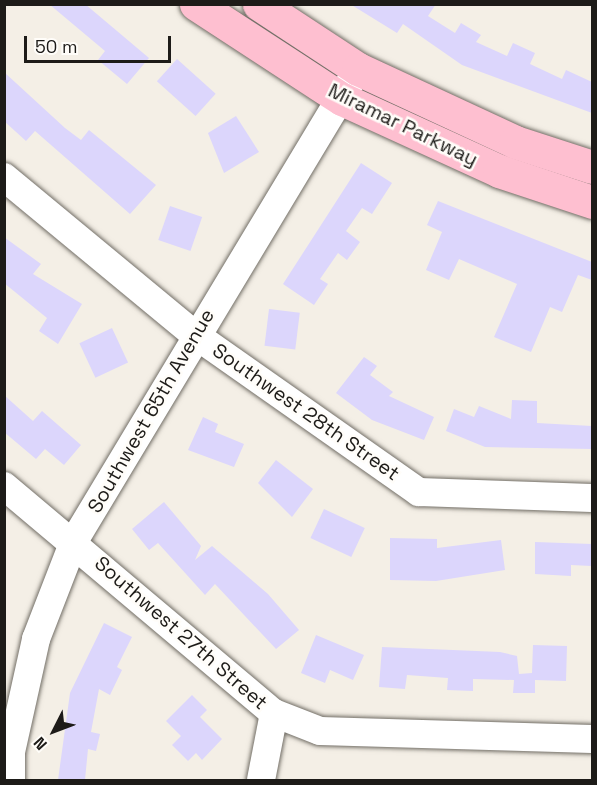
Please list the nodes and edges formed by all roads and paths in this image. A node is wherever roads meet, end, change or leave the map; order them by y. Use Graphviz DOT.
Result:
graph roads {
  1 [pos="196,4"];
  2 [pos="259,4"];
  3 [pos="358,69"];
  4 [pos="342,99"];
  5 [pos="592,167"];
  6 [pos="4,177"];
  7 [pos="592,202"];
  8 [pos="194,334"];
  9 [pos="4,486"];
  10 [pos="592,498"];
  11 [pos="75,541"];
  12 [pos="274,713"];
  13 [pos="592,739"];
  14 [pos="8,752"];
  15 [pos="11,780"];
  16 [pos="261,780"];
  1 -- 4 [label="main road, Miramar Parkway"];
  2 -- 3 [label="main road, Miramar Parkway"];
  3 -- 4 [label="street, Southwest 65th Avenue"];
  3 -- 5 [label="main road, Miramar Parkway"];
  4 -- 7 [label="main road, Miramar Parkway"];
  4 -- 8 [label="street, Southwest 65th Avenue"];
  6 -- 8 [label="street, Southwest 28th Street"];
  8 -- 10 [label="street, Southwest 28th Street"];
  8 -- 11 [label="street, Southwest 65th Avenue"];
  9 -- 11 [label="street, Southwest 27th Street"];
  11 -- 12 [label="street, Southwest 27th Street"];
  11 -- 14 [label="street, Southwest 65th Avenue"];
  12 -- 13 [label="street, Southwest 27th Street"];
  12 -- 16 [label="street"];
  14 -- 15 [label="street, Southwest 65th Avenue"];
}
